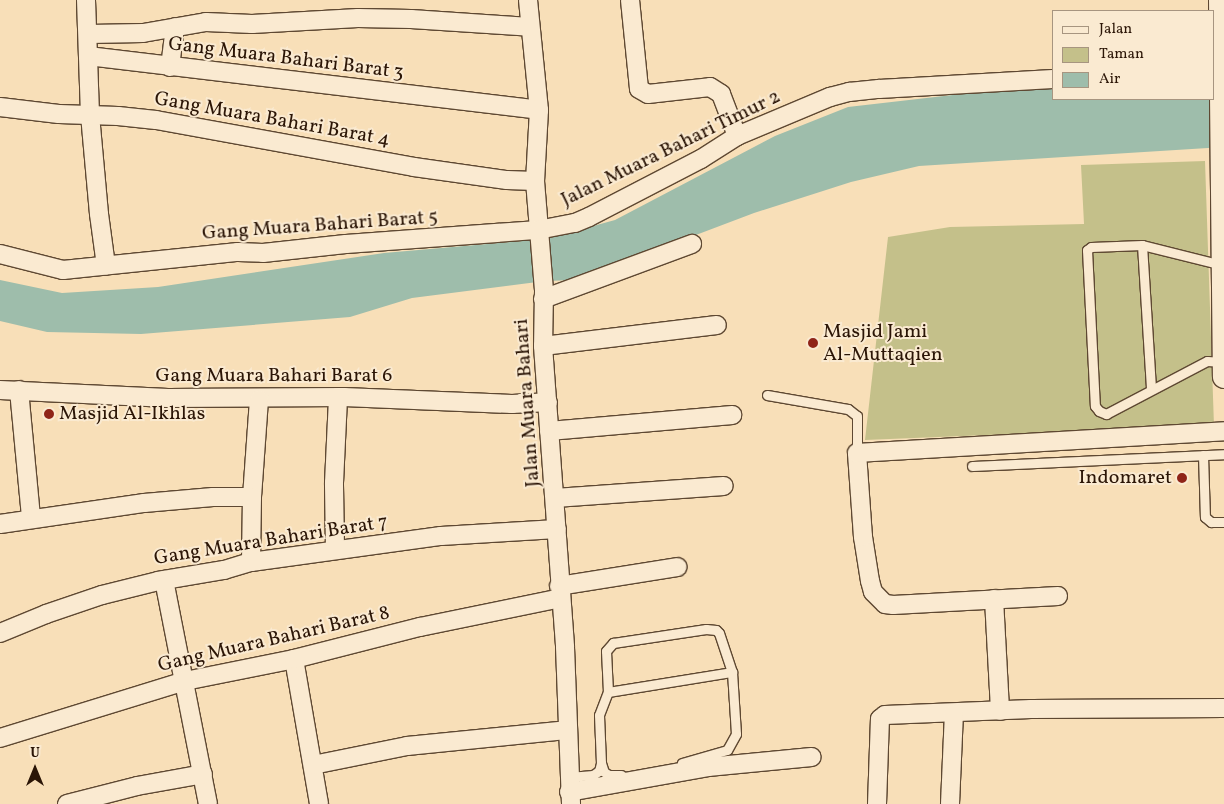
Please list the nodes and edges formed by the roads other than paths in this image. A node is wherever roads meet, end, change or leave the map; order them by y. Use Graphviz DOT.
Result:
graph roads {
  1 [pos="86,0"];
  2 [pos="528,0"];
  3 [pos="630,0"];
  4 [pos="1220,0"];
  5 [pos="175,27"];
  6 [pos="530,27"];
  7 [pos="89,34"];
  8 [pos="88,56"];
  9 [pos="170,67"];
  10 [pos="1220,73"];
  11 [pos="1052,80"];
  12 [pos="0,107"];
  13 [pos="538,110"];
  14 [pos="90,115"];
  15 [pos="737,136"];
  16 [pos="1223,149"];
  17 [pos="535,181"];
  18 [pos="1223,219"];
  19 [pos="538,232"];
  20 [pos="692,244"];
  21 [pos="1142,245"];
  22 [pos="0,254"];
  23 [pos="1222,265"];
  24 [pos="106,266"];
  25 [pos="543,295"];
  26 [pos="717,325"];
  27 [pos="543,346"];
  28 [pos="1224,362"];
  29 [pos="1224,377"];
  30 [pos="1151,389"];
  31 [pos="0,390"];
  32 [pos="19,390"];
  33 [pos="767,395"];
  34 [pos="338,397"];
  35 [pos="259,399"];
  36 [pos="548,402"];
  37 [pos="732,415"];
  38 [pos="549,431"];
  39 [pos="1224,431"];
  40 [pos="857,453"];
  41 [pos="1224,454"];
  42 [pos="1203,455"];
  43 [pos="972,466"];
  44 [pos="724,486"];
  45 [pos="252,497"];
  46 [pos="555,498"];
  47 [pos="31,518"];
  48 [pos="1224,522"];
  49 [pos="0,524"];
  50 [pos="557,529"];
  51 [pos="335,549"];
  52 [pos="251,562"];
  53 [pos="677,568"];
  54 [pos="164,580"];
  55 [pos="560,592"];
  56 [pos="1058,596"];
  57 [pos="994,599"];
  58 [pos="0,633"];
  59 [pos="294,659"];
  60 [pos="732,672"];
  61 [pos="185,681"];
  62 [pos="608,692"];
  63 [pos="1224,708"];
  64 [pos="1000,710"];
  65 [pos="954,713"];
  66 [pos="566,730"];
  67 [pos="0,738"];
  68 [pos="812,757"];
  69 [pos="601,763"];
  70 [pos="313,765"];
  71 [pos="203,774"];
  72 [pos="569,791"];
  73 [pos="67,804"];
  74 [pos="208,804"];
  75 [pos="319,804"];
  76 [pos="877,804"];
  77 [pos="950,804"];
  1 -- 7 [label="street"];
  2 -- 6 [label="street, Jalan Muara Bahari"];
  3 -- 15 [label="street"];
  4 -- 10 [label="street"];
  5 -- 6 [label="street"];
  5 -- 7 [label="street"];
  5 -- 9 [label="street"];
  6 -- 13 [label="street, Jalan Muara Bahari"];
  7 -- 8 [label="street"];
  8 -- 9 [label="street, Gang Muara Bahari Barat 3"];
  8 -- 14 [label="street"];
  9 -- 13 [label="street, Gang Muara Bahari Barat 3"];
  10 -- 16 [label="street"];
  11 -- 15 [label="street, Jalan Muara Bahari Timur 2"];
  12 -- 14 [label="street, Gang Muara Bahari Barat 4"];
  13 -- 17 [label="street, Jalan Muara Bahari"];
  14 -- 17 [label="street, Gang Muara Bahari Barat 4"];
  14 -- 24 [label="street"];
  15 -- 19 [label="street, Jalan Muara Bahari Timur 2"];
  16 -- 18 [label="street"];
  17 -- 19 [label="street, Jalan Muara Bahari"];
  18 -- 23 [label="street"];
  19 -- 24 [label="street, Gang Muara Bahari Barat 5"];
  19 -- 25 [label="street, Jalan Muara Bahari"];
  20 -- 25 [label="street"];
  21 -- 23 [label="lane"];
  21 -- 30 [label="lane"];
  21 -- 30 [label="lane"];
  22 -- 24 [label="street, Gang Muara Bahari Barat 5"];
  23 -- 28 [label="street"];
  25 -- 27 [label="street, Jalan Muara Bahari"];
  26 -- 27 [label="street"];
  27 -- 36 [label="street, Jalan Muara Bahari"];
  28 -- 29 [label="street"];
  28 -- 30 [label="lane"];
  31 -- 32 [label="street, Gang Muara Bahari Barat 6"];
  32 -- 35 [label="street, Gang Muara Bahari Barat 6"];
  32 -- 47 [label="street"];
  33 -- 40 [label="lane"];
  34 -- 35 [label="street, Gang Muara Bahari Barat 6"];
  34 -- 36 [label="street, Gang Muara Bahari Barat 6"];
  34 -- 51 [label="street"];
  35 -- 45 [label="street"];
  36 -- 38 [label="street, Jalan Muara Bahari"];
  37 -- 38 [label="street"];
  38 -- 46 [label="street, Jalan Muara Bahari"];
  39 -- 40 [label="street"];
  40 -- 57 [label="street"];
  41 -- 42 [label="lane"];
  42 -- 43 [label="lane"];
  42 -- 48 [label="lane"];
  44 -- 46 [label="street"];
  45 -- 47 [label="street"];
  45 -- 52 [label="street"];
  46 -- 50 [label="street, Jalan Muara Bahari"];
  47 -- 49 [label="street"];
  50 -- 51 [label="street, Gang Muara Bahari Barat 7"];
  50 -- 55 [label="street, Jalan Muara Bahari"];
  51 -- 52 [label="street, Gang Muara Bahari Barat 7"];
  52 -- 54 [label="street, Gang Muara Bahari Barat 7"];
  53 -- 55 [label="street, Gang Muara Bahari Barat 8"];
  54 -- 58 [label="street, Gang Muara Bahari Barat 7"];
  54 -- 61 [label="street"];
  55 -- 59 [label="street, Gang Muara Bahari Barat 8"];
  55 -- 66 [label="street, Jalan Muara Bahari"];
  56 -- 57 [label="street"];
  57 -- 64 [label="street"];
  59 -- 61 [label="street, Gang Muara Bahari Barat 8"];
  59 -- 70 [label="street"];
  60 -- 62 [label="lane"];
  60 -- 62 [label="lane"];
  60 -- 69 [label="lane"];
  61 -- 67 [label="street, Gang Muara Bahari Barat 8"];
  61 -- 71 [label="street"];
  62 -- 69 [label="lane"];
  63 -- 64 [label="street"];
  64 -- 65 [label="street"];
  65 -- 76 [label="street"];
  65 -- 77 [label="street"];
  66 -- 70 [label="street"];
  66 -- 72 [label="street, Jalan Muara Bahari"];
  68 -- 72 [label="street"];
  69 -- 72 [label="lane"];
  70 -- 75 [label="street"];
  71 -- 73 [label="street"];
  71 -- 74 [label="street"];
}
